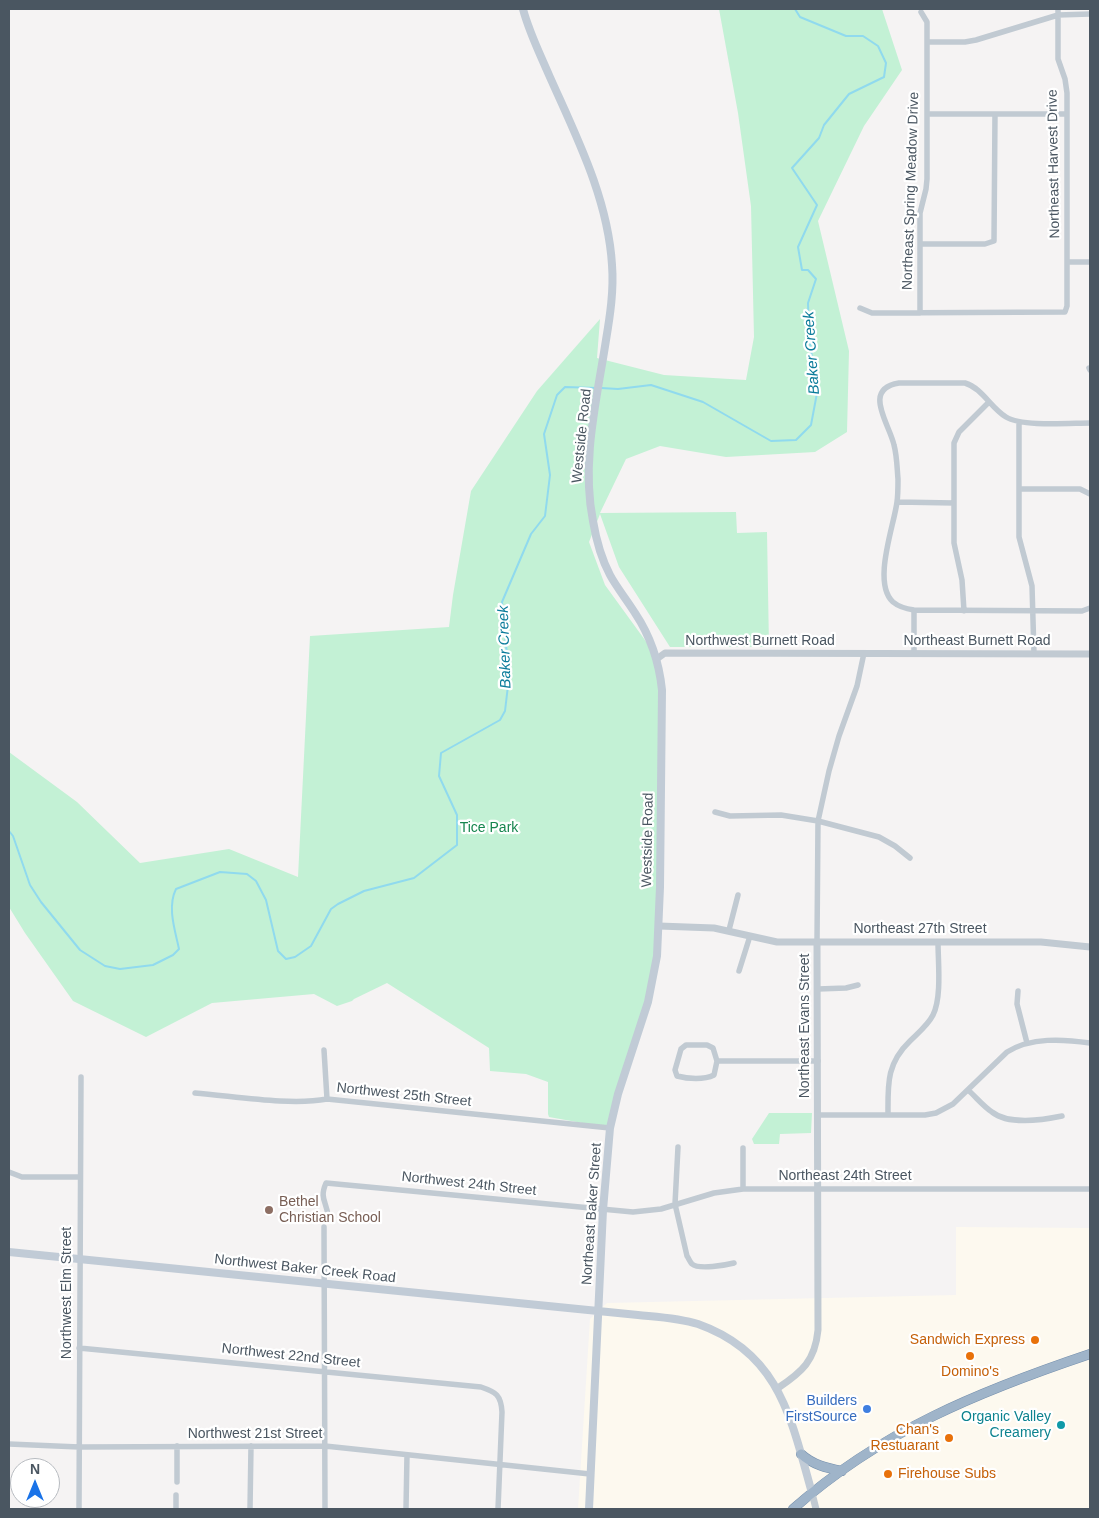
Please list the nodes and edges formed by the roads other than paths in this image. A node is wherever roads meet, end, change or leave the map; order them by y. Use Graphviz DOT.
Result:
graph roads {
  1 [pos="523,9"];
  2 [pos="922,12"];
  3 [pos="1058,12"];
  4 [pos="1090,14"];
  5 [pos="927,42"];
  6 [pos="927,114"];
  7 [pos="995,114"];
  8 [pos="1067,114"];
  9 [pos="920,244"];
  10 [pos="1068,262"];
  11 [pos="1090,262"];
  12 [pos="860,308"];
  13 [pos="920,313"];
  14 [pos="989,402"];
  15 [pos="1019,422"];
  16 [pos="1090,424"];
  17 [pos="1019,489"];
  18 [pos="1090,494"];
  19 [pos="897,502"];
  20 [pos="954,503"];
  21 [pos="1090,608"];
  22 [pos="914,610"];
  23 [pos="964,610"];
  24 [pos="1033,611"];
  25 [pos="864,653"];
  26 [pos="914,653"];
  27 [pos="1034,654"];
  28 [pos="1090,654"];
  29 [pos="658,658"];
  30 [pos="715,812"];
  31 [pos="818,821"];
  32 [pos="910,858"];
  33 [pos="738,895"];
  34 [pos="659,926"];
  35 [pos="729,930"];
  36 [pos="750,936"];
  37 [pos="817,942"];
  38 [pos="938,942"];
  39 [pos="1090,947"];
  40 [pos="739,971"];
  41 [pos="858,985"];
  42 [pos="818,989"];
  43 [pos="1018,991"];
  44 [pos="1027,1043"];
  45 [pos="1090,1043"];
  46 [pos="324,1050"];
  47 [pos="717,1061"];
  48 [pos="818,1061"];
  49 [pos="81,1077"];
  50 [pos="968,1090"];
  51 [pos="195,1093"];
  52 [pos="327,1099"];
  53 [pos="818,1115"];
  54 [pos="888,1115"];
  55 [pos="1062,1116"];
  56 [pos="610,1128"];
  57 [pos="678,1147"];
  58 [pos="743,1148"];
  59 [pos="9,1172"];
  60 [pos="80,1177"];
  61 [pos="818,1188"];
  62 [pos="743,1189"];
  63 [pos="1090,1189"];
  64 [pos="675,1204"];
  65 [pos="603,1210"];
  66 [pos="328,1216"];
  67 [pos="324,1227"];
  68 [pos="9,1252"];
  69 [pos="80,1259"];
  70 [pos="734,1263"];
  71 [pos="325,1283"];
  72 [pos="599,1311"];
  73 [pos="79,1348"];
  74 [pos="1090,1354"];
  75 [pos="325,1371"];
  76 [pos="778,1388"];
  77 [pos="9,1444"];
  78 [pos="177,1446"];
  79 [pos="251,1446"];
  80 [pos="325,1446"];
  81 [pos="79,1447"];
  82 [pos="801,1454"];
  83 [pos="406,1455"];
  84 [pos="500,1465"];
  85 [pos="842,1471"];
  86 [pos="590,1474"];
  87 [pos="177,1482"];
  88 [pos="812,1492"];
  89 [pos="176,1495"];
  90 [pos="79,1509"];
  91 [pos="176,1509"];
  92 [pos="250,1509"];
  93 [pos="325,1509"];
  94 [pos="406,1509"];
  95 [pos="498,1509"];
  96 [pos="588,1509"];
  97 [pos="793,1509"];
  98 [pos="816,1509"];
  1 -- 29 [label="main road, Westside Road"];
  2 -- 5 [label="street, Northeast Spring Meadow Drive"];
  3 -- 4 [label="street"];
  3 -- 5 [label="street"];
  3 -- 8 [label="street, Northeast Harvest Drive"];
  5 -- 6 [label="street, Northeast Spring Meadow Drive"];
  6 -- 7 [label="street"];
  6 -- 9 [label="street, Northeast Spring Meadow Drive"];
  7 -- 8 [label="street"];
  7 -- 9 [label="street"];
  8 -- 10 [label="street, Northeast Harvest Drive"];
  9 -- 13 [label="street, Northeast Spring Meadow Drive"];
  10 -- 11 [label="street"];
  10 -- 13 [label="street, Northeast Harvest Drive"];
  12 -- 13 [label="street"];
  14 -- 15 [label="street"];
  14 -- 19 [label="street"];
  14 -- 20 [label="street"];
  15 -- 16 [label="street"];
  15 -- 17 [label="street"];
  17 -- 18 [label="street"];
  17 -- 24 [label="street"];
  19 -- 20 [label="street"];
  19 -- 22 [label="street"];
  20 -- 23 [label="street"];
  21 -- 24 [label="street"];
  22 -- 23 [label="street"];
  22 -- 26 [label="street"];
  23 -- 24 [label="street"];
  24 -- 27 [label="street"];
  25 -- 26 [label="street, Northeast Burnett Road"];
  25 -- 29 [label="street, Northwest Burnett Road"];
  25 -- 31 [label="street, Northeast Evans Street"];
  26 -- 27 [label="street, Northeast Burnett Road"];
  27 -- 28 [label="street, Northeast Burnett Road"];
  29 -- 34 [label="main road, Westside Road"];
  30 -- 31 [label="street"];
  31 -- 32 [label="street"];
  31 -- 37 [label="street, Northeast Evans Street"];
  33 -- 35 [label="street"];
  34 -- 35 [label="street, Northeast 27th Street"];
  34 -- 56 [label="main road, Northeast Baker Street"];
  35 -- 36 [label="street, Northeast 27th Street"];
  36 -- 37 [label="street, Northeast 27th Street"];
  36 -- 40 [label="street"];
  37 -- 38 [label="street, Northeast 27th Street"];
  37 -- 42 [label="street, Northeast Evans Street"];
  38 -- 39 [label="street, Northeast 27th Street"];
  38 -- 54 [label="street"];
  41 -- 42 [label="street"];
  42 -- 48 [label="street, Northeast Evans Street"];
  43 -- 44 [label="street"];
  44 -- 45 [label="street"];
  44 -- 50 [label="street"];
  46 -- 52 [label="street"];
  47 -- 47 [label="street"];
  47 -- 48 [label="street"];
  48 -- 53 [label="street, Northeast Evans Street"];
  49 -- 60 [label="street, Northwest Elm Street"];
  50 -- 54 [label="street"];
  50 -- 55 [label="street"];
  51 -- 52 [label="street, Northwest 25th Street"];
  52 -- 56 [label="street, Northwest 25th Street"];
  53 -- 54 [label="street"];
  53 -- 61 [label="street, Northeast Evans Street"];
  56 -- 65 [label="main road, Northeast Baker Street"];
  57 -- 64 [label="street"];
  58 -- 62 [label="street"];
  59 -- 60 [label="street"];
  60 -- 69 [label="street, Northwest Elm Street"];
  61 -- 62 [label="street, Northeast 24th Street"];
  61 -- 63 [label="street, Northeast 24th Street"];
  61 -- 76 [label="street, Northeast Evans Street"];
  62 -- 64 [label="street, Northeast 24th Street"];
  64 -- 65 [label="street, Northeast 24th Street"];
  64 -- 70 [label="street"];
  65 -- 66 [label="street, Northwest 24th Street"];
  65 -- 72 [label="main road, Northeast Baker Street"];
  67 -- 71 [label="street"];
  68 -- 69 [label="main road, Northwest Baker Creek Road"];
  69 -- 71 [label="main road, Northwest Baker Creek Road"];
  69 -- 73 [label="street, Northwest Elm Street"];
  71 -- 72 [label="main road, Northwest Baker Creek Road"];
  71 -- 75 [label="street"];
  72 -- 76 [label="main road, Northwest Baker Creek Road"];
  72 -- 86 [label="main road, Northeast Baker Street"];
  73 -- 75 [label="street, Northwest 22nd Street"];
  73 -- 81 [label="street, Northwest Elm Street"];
  74 -- 85 [label="highway"];
  75 -- 80 [label="street"];
  75 -- 84 [label="street, Northwest 22nd Street"];
  76 -- 82 [label="main road, Northwest Baker Creek Road"];
  77 -- 81 [label="street, Northwest 21st Street"];
  78 -- 79 [label="street, Northwest 21st Street"];
  78 -- 81 [label="street, Northwest 21st Street"];
  78 -- 87 [label="street"];
  79 -- 80 [label="street, Northwest 21st Street"];
  79 -- 92 [label="street"];
  80 -- 83 [label="street, Northwest 21st Street"];
  80 -- 93 [label="street"];
  81 -- 90 [label="street, Northwest Elm Street"];
  82 -- 85 [label="highway"];
  82 -- 88 [label="main road, Northwest Baker Creek Road"];
  83 -- 84 [label="street, Northwest 21st Street"];
  83 -- 94 [label="street"];
  84 -- 86 [label="street, Northwest 21st Street"];
  84 -- 95 [label="street"];
  85 -- 88 [label="highway"];
  86 -- 96 [label="main road, Northeast Baker Street"];
  88 -- 97 [label="highway"];
  88 -- 98 [label="street"];
  89 -- 91 [label="street"];
}
